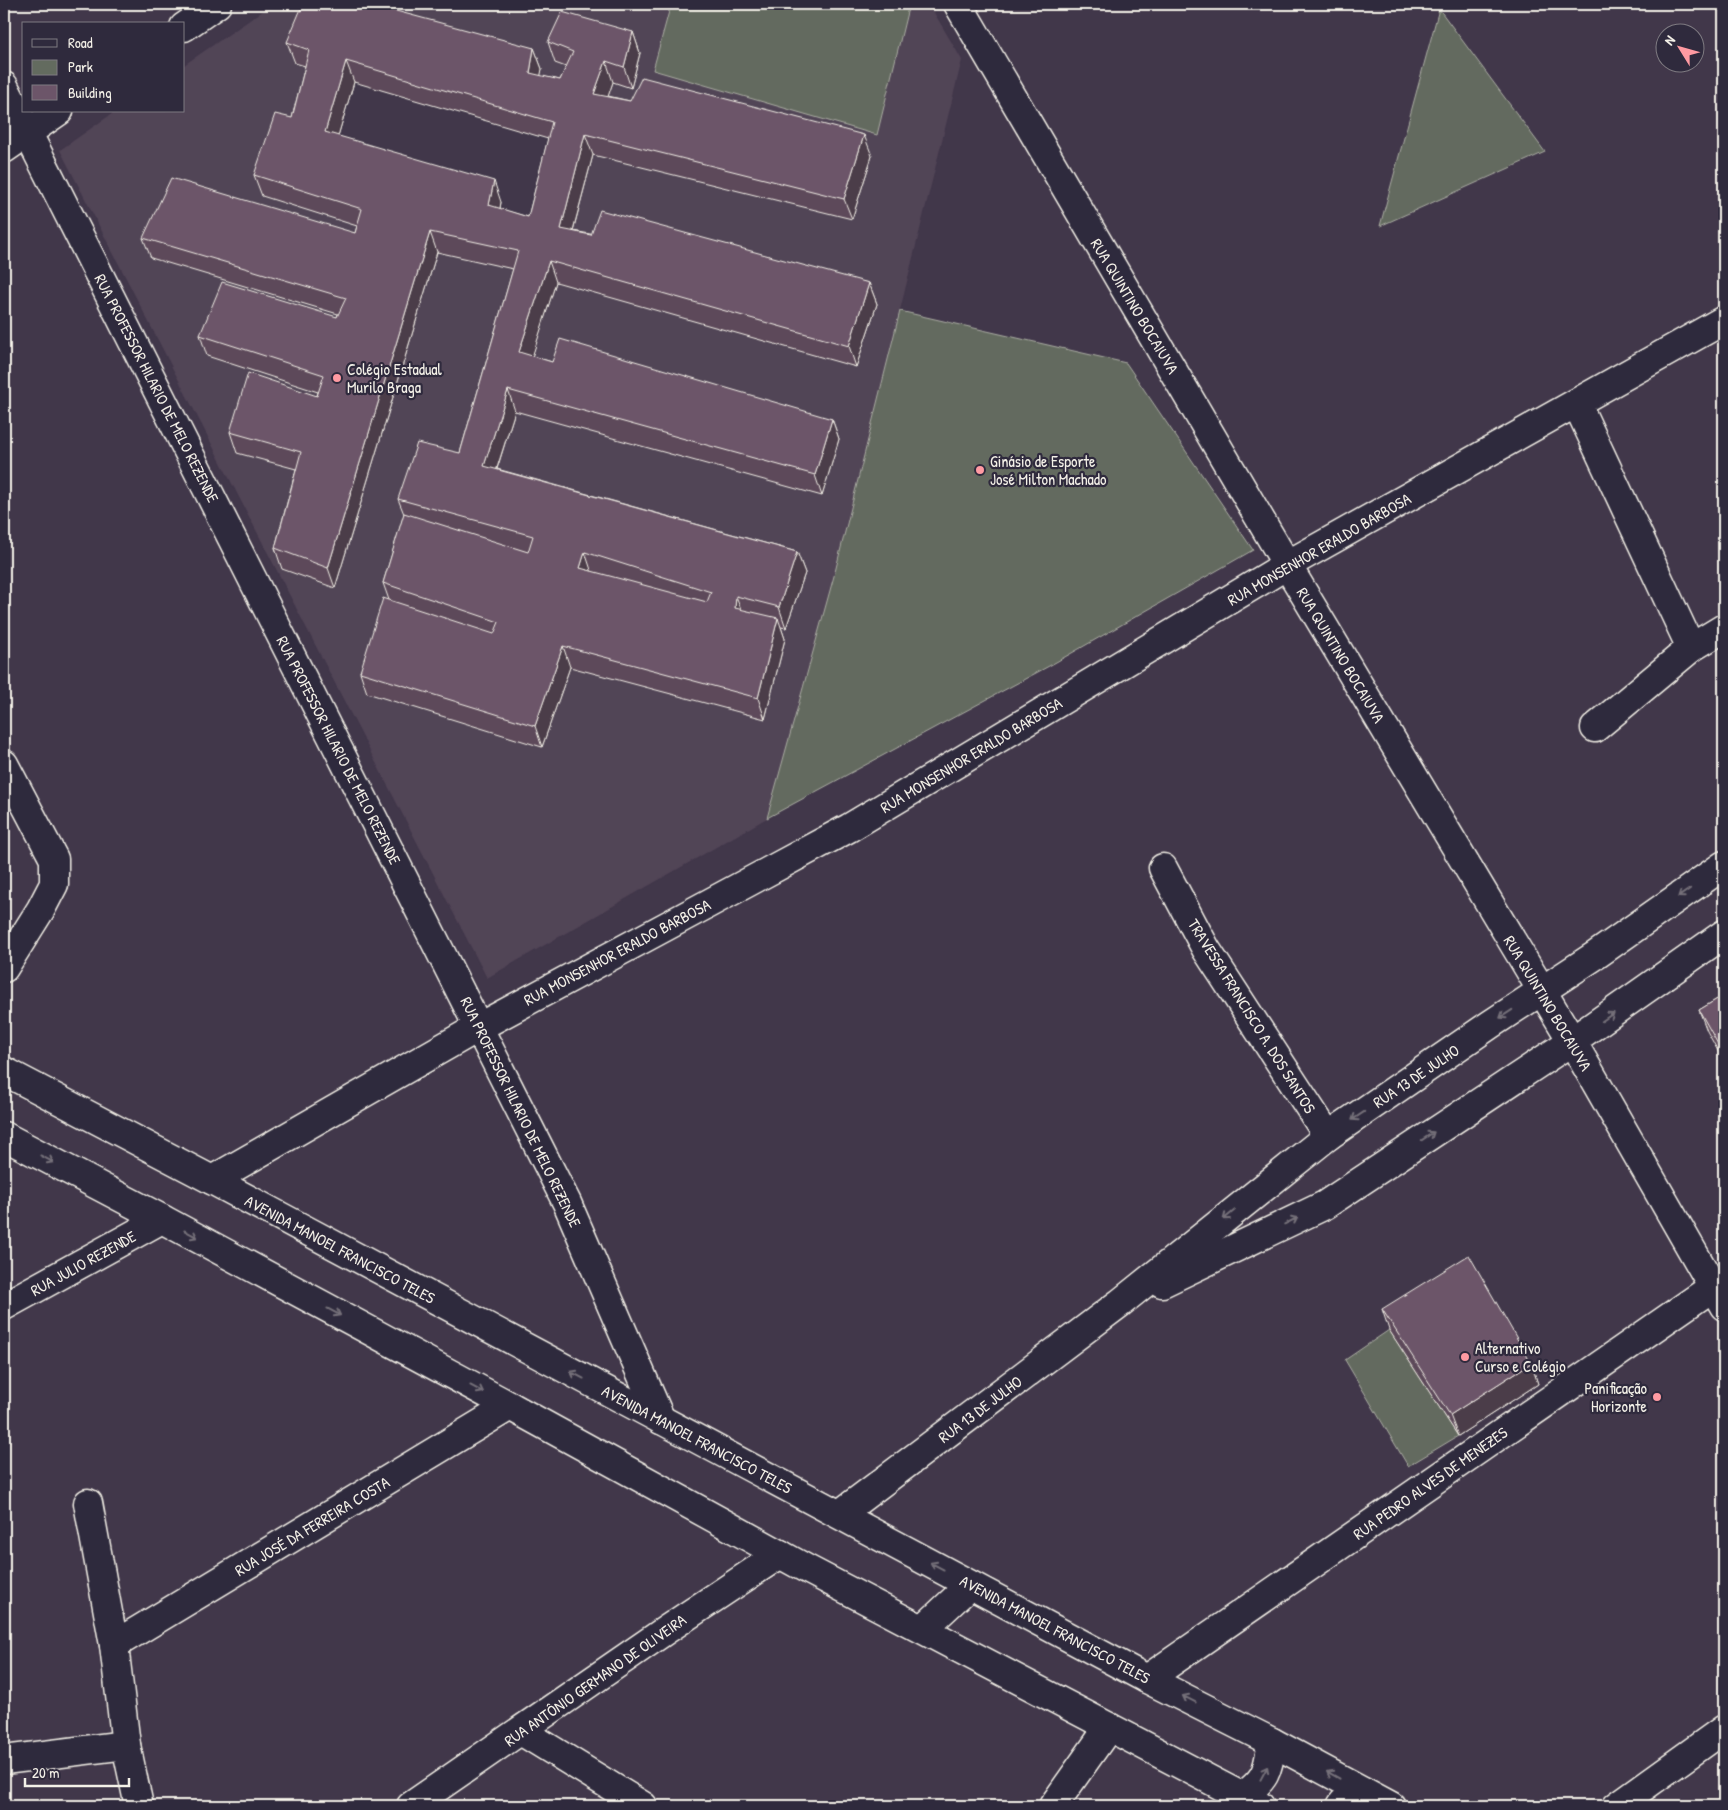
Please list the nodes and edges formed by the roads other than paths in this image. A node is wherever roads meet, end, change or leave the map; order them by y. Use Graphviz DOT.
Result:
graph roads {
  1 [pos="218,4"];
  2 [pos="958,4"];
  3 [pos="185,25"];
  4 [pos="4,86"];
  5 [pos="57,112"];
  6 [pos="28,132"];
  7 [pos="4,149"];
  8 [pos="1724,320"];
  9 [pos="1577,404"];
  10 [pos="1287,565"];
  11 [pos="1724,628"];
  12 [pos="1691,648"];
  13 [pos="1595,728"];
  14 [pos="4,764"];
  15 [pos="1724,865"];
  16 [pos="1163,868"];
  17 [pos="1724,934"];
  18 [pos="4,968"];
  19 [pos="1542,990"];
  20 [pos="479,1026"];
  21 [pos="1572,1041"];
  22 [pos="4,1071"];
  23 [pos="4,1136"];
  24 [pos="1328,1136"];
  25 [pos="212,1180"];
  26 [pos="162,1219"];
  27 [pos="1719,1297"];
  28 [pos="1120,1303"];
  29 [pos="4,1306"];
  30 [pos="510,1406"];
  31 [pos="661,1420"];
  32 [pos="88,1503"];
  33 [pos="840,1514"];
  34 [pos="780,1554"];
  35 [pos="970,1585"];
  36 [pos="923,1629"];
  37 [pos="114,1645"];
  38 [pos="1148,1679"];
  39 [pos="1109,1727"];
  40 [pos="1724,1729"];
  41 [pos="522,1731"];
  42 [pos="1272,1742"];
  43 [pos="126,1746"];
  44 [pos="4,1760"];
  45 [pos="1363,1791"];
  46 [pos="1251,1802"];
  47 [pos="139,1806"];
  48 [pos="411,1806"];
  49 [pos="643,1806"];
  50 [pos="1053,1806"];
  51 [pos="1341,1806"];
  52 [pos="1391,1806"];
  53 [pos="1617,1806"];
  1 -- 3 [label="street"];
  2 -- 10 [label="street, RUA QUINTINO BOCAIUVA"];
  4 -- 6 [label="street, RUA PROFESSOR HILARIO DE MELO REZENDE"];
  5 -- 6 [label="street"];
  6 -- 7 [label="street"];
  6 -- 20 [label="street, RUA PROFESSOR HILARIO DE MELO REZENDE"];
  8 -- 9 [label="street, RUA MONSENHOR ERALDO BARBOSA"];
  9 -- 10 [label="street, RUA MONSENHOR ERALDO BARBOSA"];
  9 -- 12 [label="street"];
  10 -- 19 [label="street, RUA QUINTINO BOCAIUVA"];
  10 -- 20 [label="street, RUA MONSENHOR ERALDO BARBOSA"];
  11 -- 12 [label="street"];
  12 -- 13 [label="street"];
  14 -- 18 [label="street"];
  15 -- 19 [label="street, RUA 13 DE JULHO, one-way"];
  16 -- 24 [label="street, TRAVESSA FRANCISCO A. DOS SANTOS"];
  21 -- 17 [label="street, RUA 13 DE JULHO, one-way"];
  19 -- 21 [label="street, RUA QUINTINO BOCAIUVA"];
  19 -- 24 [label="street, RUA 13 DE JULHO, one-way"];
  20 -- 25 [label="street, RUA MONSENHOR ERALDO BARBOSA"];
  20 -- 31 [label="street, RUA PROFESSOR HILARIO DE MELO REZENDE"];
  21 -- 27 [label="street, RUA QUINTINO BOCAIUVA"];
  28 -- 21 [label="street, RUA 13 DE JULHO, one-way"];
  22 -- 25 [label="street, AVENIDA MANOEL FRANCISCO TELES"];
  23 -- 26 [label="street, one-way"];
  24 -- 28 [label="street, RUA 13 DE JULHO, one-way"];
  31 -- 25 [label="street, AVENIDA MANOEL FRANCISCO TELES, one-way"];
  26 -- 29 [label="street, RUA JULIO REZENDE"];
  26 -- 30 [label="street, one-way"];
  27 -- 38 [label="street, RUA PEDRO ALVES DE MENEZES"];
  28 -- 33 [label="street, RUA 13 DE JULHO"];
  30 -- 34 [label="street"];
  30 -- 37 [label="street, RUA JOSÉ DA FERREIRA COSTA"];
  31 -- 33 [label="street, AVENIDA MANOEL FRANCISCO TELES"];
  32 -- 37 [label="street"];
  35 -- 33 [label="street, AVENIDA MANOEL FRANCISCO TELES, one-way"];
  34 -- 36 [label="street"];
  34 -- 41 [label="street, RUA ANTÔNIO GERMANO DE OLIVEIRA"];
  35 -- 36 [label="street"];
  35 -- 38 [label="street, AVENIDA MANOEL FRANCISCO TELES"];
  36 -- 39 [label="street"];
  37 -- 43 [label="street"];
  42 -- 38 [label="street, AVENIDA MANOEL FRANCISCO TELES, one-way"];
  39 -- 46 [label="street"];
  39 -- 50 [label="street"];
  40 -- 53 [label="street"];
  41 -- 48 [label="street, RUA ANTÔNIO GERMANO DE OLIVEIRA"];
  41 -- 49 [label="street"];
  45 -- 42 [label="street, AVENIDA MANOEL FRANCISCO TELES, one-way"];
  46 -- 42 [label="street, one-way"];
  43 -- 44 [label="street"];
  43 -- 47 [label="street"];
  45 -- 51 [label="street"];
  45 -- 52 [label="street, AVENIDA MANOEL FRANCISCO TELES"];
}
